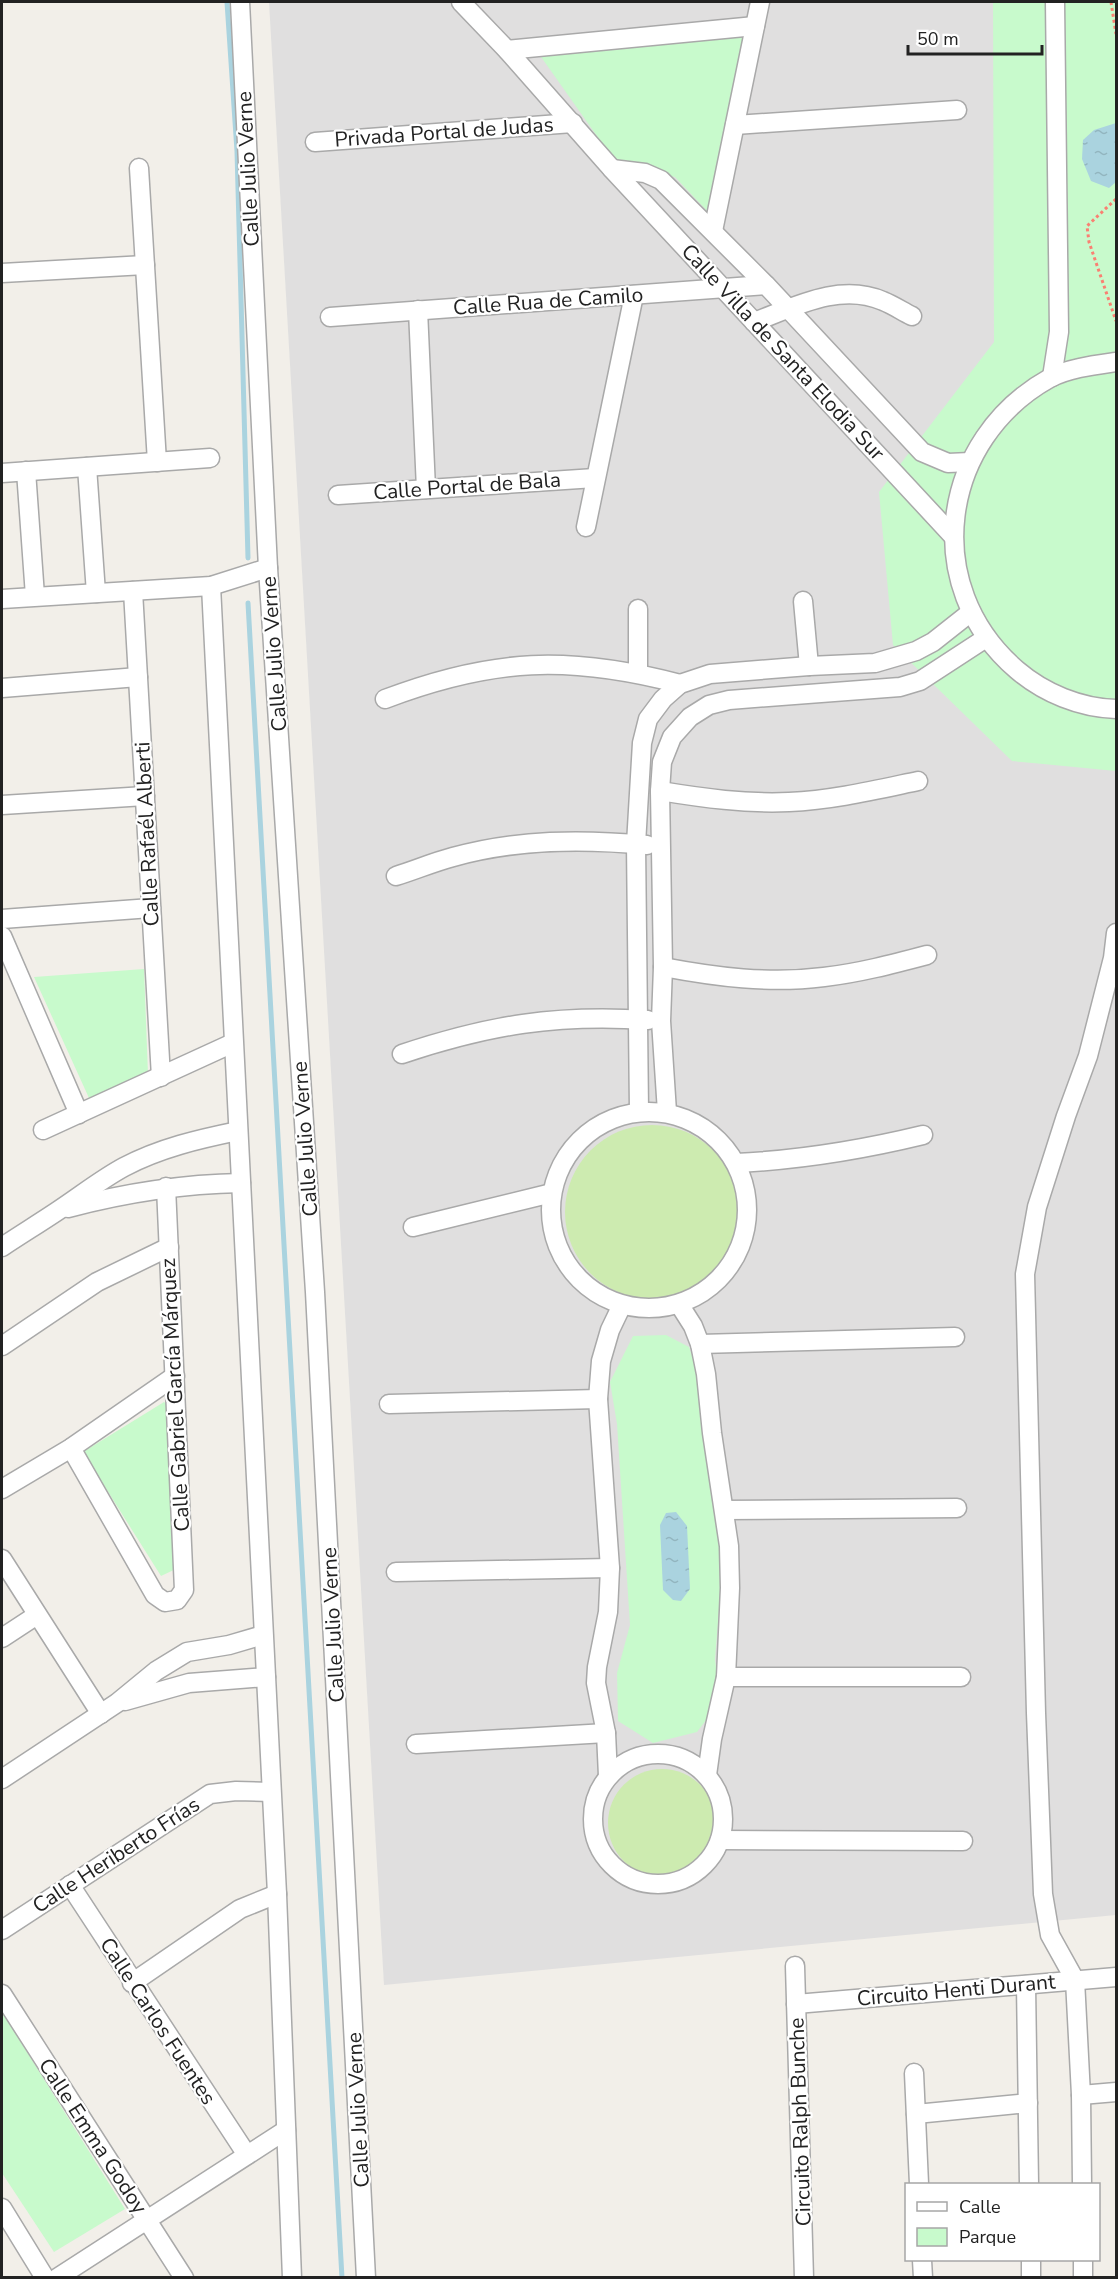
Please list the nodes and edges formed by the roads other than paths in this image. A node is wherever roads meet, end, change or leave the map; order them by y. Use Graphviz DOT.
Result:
graph roads {
  1 [pos="240,2"];
  2 [pos="461,2"];
  3 [pos="760,2"];
  4 [pos="1055,2"];
  5 [pos="755,26"];
  6 [pos="507,50"];
  7 [pos="957,110"];
  8 [pos="573,123"];
  9 [pos="735,125"];
  10 [pos="315,142"];
  11 [pos="139,168"];
  12 [pos="612,169"];
  13 [pos="713,231"];
  14 [pos="145,265"];
  15 [pos="2,273"];
  16 [pos="766,285"];
  17 [pos="724,288"];
  18 [pos="634,294"];
  19 [pos="789,309"];
  20 [pos="418,310"];
  21 [pos="912,316"];
  22 [pos="330,317"];
  23 [pos="754,322"];
  24 [pos="1116,362"];
  25 [pos="1052,377"];
  26 [pos="210,458"];
  27 [pos="157,462"];
  28 [pos="970,462"];
  29 [pos="87,467"];
  30 [pos="26,471"];
  31 [pos="2,473"];
  32 [pos="595,478"];
  33 [pos="426,489"];
  34 [pos="338,495"];
  35 [pos="586,527"];
  36 [pos="953,536"];
  37 [pos="268,568"];
  38 [pos="211,586"];
  39 [pos="133,591"];
  40 [pos="96,593"];
  41 [pos="35,596"];
  42 [pos="2,599"];
  43 [pos="803,601"];
  44 [pos="638,609"];
  45 [pos="970,612"];
  46 [pos="986,638"];
  47 [pos="809,666"];
  48 [pos="638,673"];
  49 [pos="138,677"];
  50 [pos="680,684"];
  51 [pos="2,687"];
  52 [pos="385,699"];
  53 [pos="1116,709"];
  54 [pos="918,781"];
  55 [pos="660,792"];
  56 [pos="144,796"];
  57 [pos="2,805"];
  58 [pos="636,844"];
  59 [pos="661,846"];
  60 [pos="396,876"];
  61 [pos="151,908"];
  62 [pos="2,920"];
  63 [pos="1116,933"];
  64 [pos="2,936"];
  65 [pos="927,955"];
  66 [pos="663,967"];
  67 [pos="637,1020"];
  68 [pos="661,1021"];
  69 [pos="234,1043"];
  70 [pos="402,1054"];
  71 [pos="160,1077"];
  72 [pos="639,1111"];
  73 [pos="667,1112"];
  74 [pos="79,1114"];
  75 [pos="43,1130"];
  76 [pos="238,1131"];
  77 [pos="923,1135"];
  78 [pos="736,1163"];
  79 [pos="241,1183"];
  80 [pos="166,1187"];
  81 [pos="552,1193"];
  82 [pos="58,1211"];
  83 [pos="413,1227"];
  84 [pos="2,1247"];
  85 [pos="169,1247"];
  86 [pos="679,1304"];
  87 [pos="622,1305"];
  88 [pos="955,1337"];
  89 [pos="700,1344"];
  90 [pos="2,1346"];
  91 [pos="175,1376"];
  92 [pos="598,1399"];
  93 [pos="389,1404"];
  94 [pos="71,1448"];
  95 [pos="2,1489"];
  96 [pos="957,1508"];
  97 [pos="724,1510"];
  98 [pos="2,1558"];
  99 [pos="610,1568"];
  100 [pos="396,1572"];
  101 [pos="37,1615"];
  102 [pos="263,1635"];
  103 [pos="2,1638"];
  104 [pos="266,1677"];
  105 [pos="726,1677"];
  106 [pos="962,1677"];
  107 [pos="117,1703"];
  108 [pos="100,1714"];
  109 [pos="606,1733"];
  110 [pos="416,1744"];
  111 [pos="707,1775"];
  112 [pos="608,1776"];
  113 [pos="2,1779"];
  114 [pos="271,1792"];
  115 [pos="720,1840"];
  116 [pos="963,1841"];
  117 [pos="70,1886"];
  118 [pos="277,1894"];
  119 [pos="2,1930"];
  120 [pos="795,1966"];
  121 [pos="1116,1977"];
  122 [pos="1075,1980"];
  123 [pos="132,1983"];
  124 [pos="1026,1985"];
  125 [pos="2,1994"];
  126 [pos="796,2004"];
  127 [pos="914,2073"];
  128 [pos="1116,2092"];
  129 [pos="1081,2095"];
  130 [pos="1028,2103"];
  131 [pos="916,2114"];
  132 [pos="286,2130"];
  133 [pos="247,2156"];
  134 [pos="919,2183"];
  135 [pos="1029,2183"];
  136 [pos="1082,2183"];
  137 [pos="2,2208"];
  138 [pos="147,2220"];
  139 [pos="922,2261"];
  140 [pos="1031,2261"];
  141 [pos="1083,2261"];
  142 [pos="45,2277"];
  143 [pos="57,2277"];
  144 [pos="184,2277"];
  145 [pos="292,2277"];
  146 [pos="366,2277"];
  147 [pos="804,2277"];
  148 [pos="923,2277"];
  149 [pos="1031,2277"];
  150 [pos="1083,2277"];
  1 -- 37 [label="street, Calle Julio Verne"];
  2 -- 6 [label="street, Calle Villa de Santa Elodia Sur"];
  3 -- 5 [label="street"];
  4 -- 25 [label="street"];
  5 -- 6 [label="street"];
  5 -- 9 [label="street"];
  6 -- 8 [label="street, Calle Villa de Santa Elodia Sur"];
  7 -- 9 [label="street"];
  8 -- 10 [label="street, Privada Portal de Judas"];
  8 -- 12 [label="street, Calle Villa de Santa Elodia Sur"];
  9 -- 13 [label="street"];
  11 -- 14 [label="street"];
  12 -- 13 [label="street, Calle Villa de Santa Elodia Sur"];
  12 -- 17 [label="street, Calle Villa de Santa Elodia Sur"];
  13 -- 16 [label="street, Calle Villa de Santa Elodia Sur"];
  14 -- 15 [label="street"];
  14 -- 27 [label="street"];
  16 -- 17 [label="street, Calle Rua de Camilo"];
  16 -- 19 [label="street, Calle Villa de Santa Elodia Sur"];
  17 -- 18 [label="street, Calle Rua de Camilo"];
  17 -- 23 [label="street, Calle Villa de Santa Elodia Sur"];
  18 -- 20 [label="street, Calle Rua de Camilo"];
  18 -- 32 [label="street"];
  19 -- 21 [label="street"];
  19 -- 23 [label="street"];
  19 -- 28 [label="street, Calle Villa de Santa Elodia Sur"];
  20 -- 22 [label="street, Calle Rua de Camilo"];
  20 -- 33 [label="street"];
  23 -- 36 [label="street, Calle Villa de Santa Elodia Sur"];
  24 -- 25 [label="street"];
  25 -- 28 [label="street"];
  26 -- 27 [label="street"];
  27 -- 29 [label="street"];
  28 -- 36 [label="street"];
  29 -- 30 [label="street"];
  29 -- 40 [label="street"];
  30 -- 31 [label="street"];
  30 -- 41 [label="street"];
  32 -- 33 [label="street, Calle Portal de Bala"];
  32 -- 35 [label="street"];
  33 -- 34 [label="street, Calle Portal de Bala"];
  36 -- 45 [label="street"];
  37 -- 38 [label="street"];
  37 -- 146 [label="street, Calle Julio Verne"];
  38 -- 39 [label="street"];
  38 -- 69 [label="street"];
  39 -- 40 [label="street"];
  39 -- 49 [label="street, Calle Rafaél Alberti"];
  40 -- 41 [label="street"];
  41 -- 42 [label="street"];
  43 -- 47 [label="street"];
  44 -- 48 [label="street"];
  45 -- 46 [label="street"];
  45 -- 47 [label="street"];
  46 -- 53 [label="street"];
  46 -- 55 [label="street"];
  47 -- 50 [label="street"];
  48 -- 50 [label="street"];
  48 -- 52 [label="street"];
  49 -- 51 [label="street"];
  49 -- 56 [label="street, Calle Rafaél Alberti"];
  50 -- 58 [label="street"];
  54 -- 55 [label="street"];
  55 -- 59 [label="street"];
  56 -- 57 [label="street"];
  56 -- 61 [label="street, Calle Rafaél Alberti"];
  58 -- 59 [label="street"];
  58 -- 60 [label="street"];
  58 -- 67 [label="street"];
  59 -- 66 [label="street"];
  61 -- 62 [label="street"];
  61 -- 71 [label="street, Calle Rafaél Alberti"];
  63 -- 122 [label="street"];
  64 -- 74 [label="street"];
  65 -- 66 [label="street"];
  66 -- 68 [label="street"];
  67 -- 68 [label="street"];
  67 -- 70 [label="street"];
  67 -- 72 [label="street"];
  68 -- 73 [label="street"];
  69 -- 71 [label="street"];
  69 -- 76 [label="street"];
  71 -- 74 [label="street"];
  72 -- 73 [label="street"];
  72 -- 81 [label="street"];
  73 -- 78 [label="street"];
  74 -- 75 [label="street"];
  76 -- 79 [label="street"];
  76 -- 82 [label="street"];
  77 -- 78 [label="street"];
  78 -- 86 [label="street"];
  79 -- 80 [label="street"];
  79 -- 102 [label="street"];
  80 -- 82 [label="street"];
  80 -- 85 [label="street, Calle Gabriel García Márquez"];
  81 -- 83 [label="street"];
  81 -- 87 [label="street"];
  82 -- 84 [label="street"];
  85 -- 90 [label="street"];
  85 -- 91 [label="street, Calle Gabriel García Márquez"];
  86 -- 87 [label="street"];
  86 -- 89 [label="street"];
  87 -- 92 [label="street"];
  88 -- 89 [label="street"];
  89 -- 97 [label="street"];
  91 -- 94 [label="street"];
  91 -- 94 [label="street, Calle Gabriel García Márquez"];
  92 -- 93 [label="street"];
  92 -- 99 [label="street"];
  94 -- 95 [label="street"];
  96 -- 97 [label="street"];
  97 -- 105 [label="street"];
  98 -- 101 [label="street"];
  99 -- 100 [label="street"];
  99 -- 109 [label="street"];
  101 -- 103 [label="street"];
  101 -- 108 [label="street"];
  102 -- 104 [label="street"];
  102 -- 107 [label="street"];
  104 -- 107 [label="street"];
  104 -- 114 [label="street"];
  105 -- 106 [label="street"];
  105 -- 111 [label="street"];
  107 -- 108 [label="street"];
  108 -- 113 [label="street"];
  109 -- 110 [label="street"];
  109 -- 112 [label="street"];
  111 -- 112 [label="street"];
  111 -- 115 [label="street"];
  112 -- 115 [label="street"];
  114 -- 117 [label="street, Calle Heriberto Frías"];
  114 -- 118 [label="street"];
  115 -- 116 [label="street"];
  117 -- 119 [label="street, Calle Heriberto Frías"];
  117 -- 123 [label="street, Calle Carlos Fuentes"];
  118 -- 123 [label="street"];
  118 -- 132 [label="street"];
  120 -- 126 [label="street, Circuito Ralph Bunche"];
  121 -- 122 [label="street, Circuito Henti Durant"];
  122 -- 124 [label="street, Circuito Henti Durant"];
  122 -- 129 [label="street"];
  123 -- 133 [label="street, Calle Carlos Fuentes"];
  124 -- 126 [label="street, Circuito Henti Durant"];
  124 -- 130 [label="street"];
  125 -- 138 [label="street, Calle Emma Godoy"];
  126 -- 147 [label="street, Circuito Ralph Bunche"];
  127 -- 131 [label="street"];
  128 -- 129 [label="street"];
  129 -- 136 [label="street"];
  130 -- 131 [label="street"];
  130 -- 135 [label="street"];
  131 -- 134 [label="street"];
  132 -- 133 [label="street"];
  132 -- 145 [label="street"];
  133 -- 138 [label="street"];
  137 -- 142 [label="street"];
  138 -- 143 [label="street"];
  138 -- 144 [label="street, Calle Emma Godoy"];
  139 -- 148 [label="street"];
  140 -- 149 [label="street"];
  141 -- 150 [label="street"];
}
